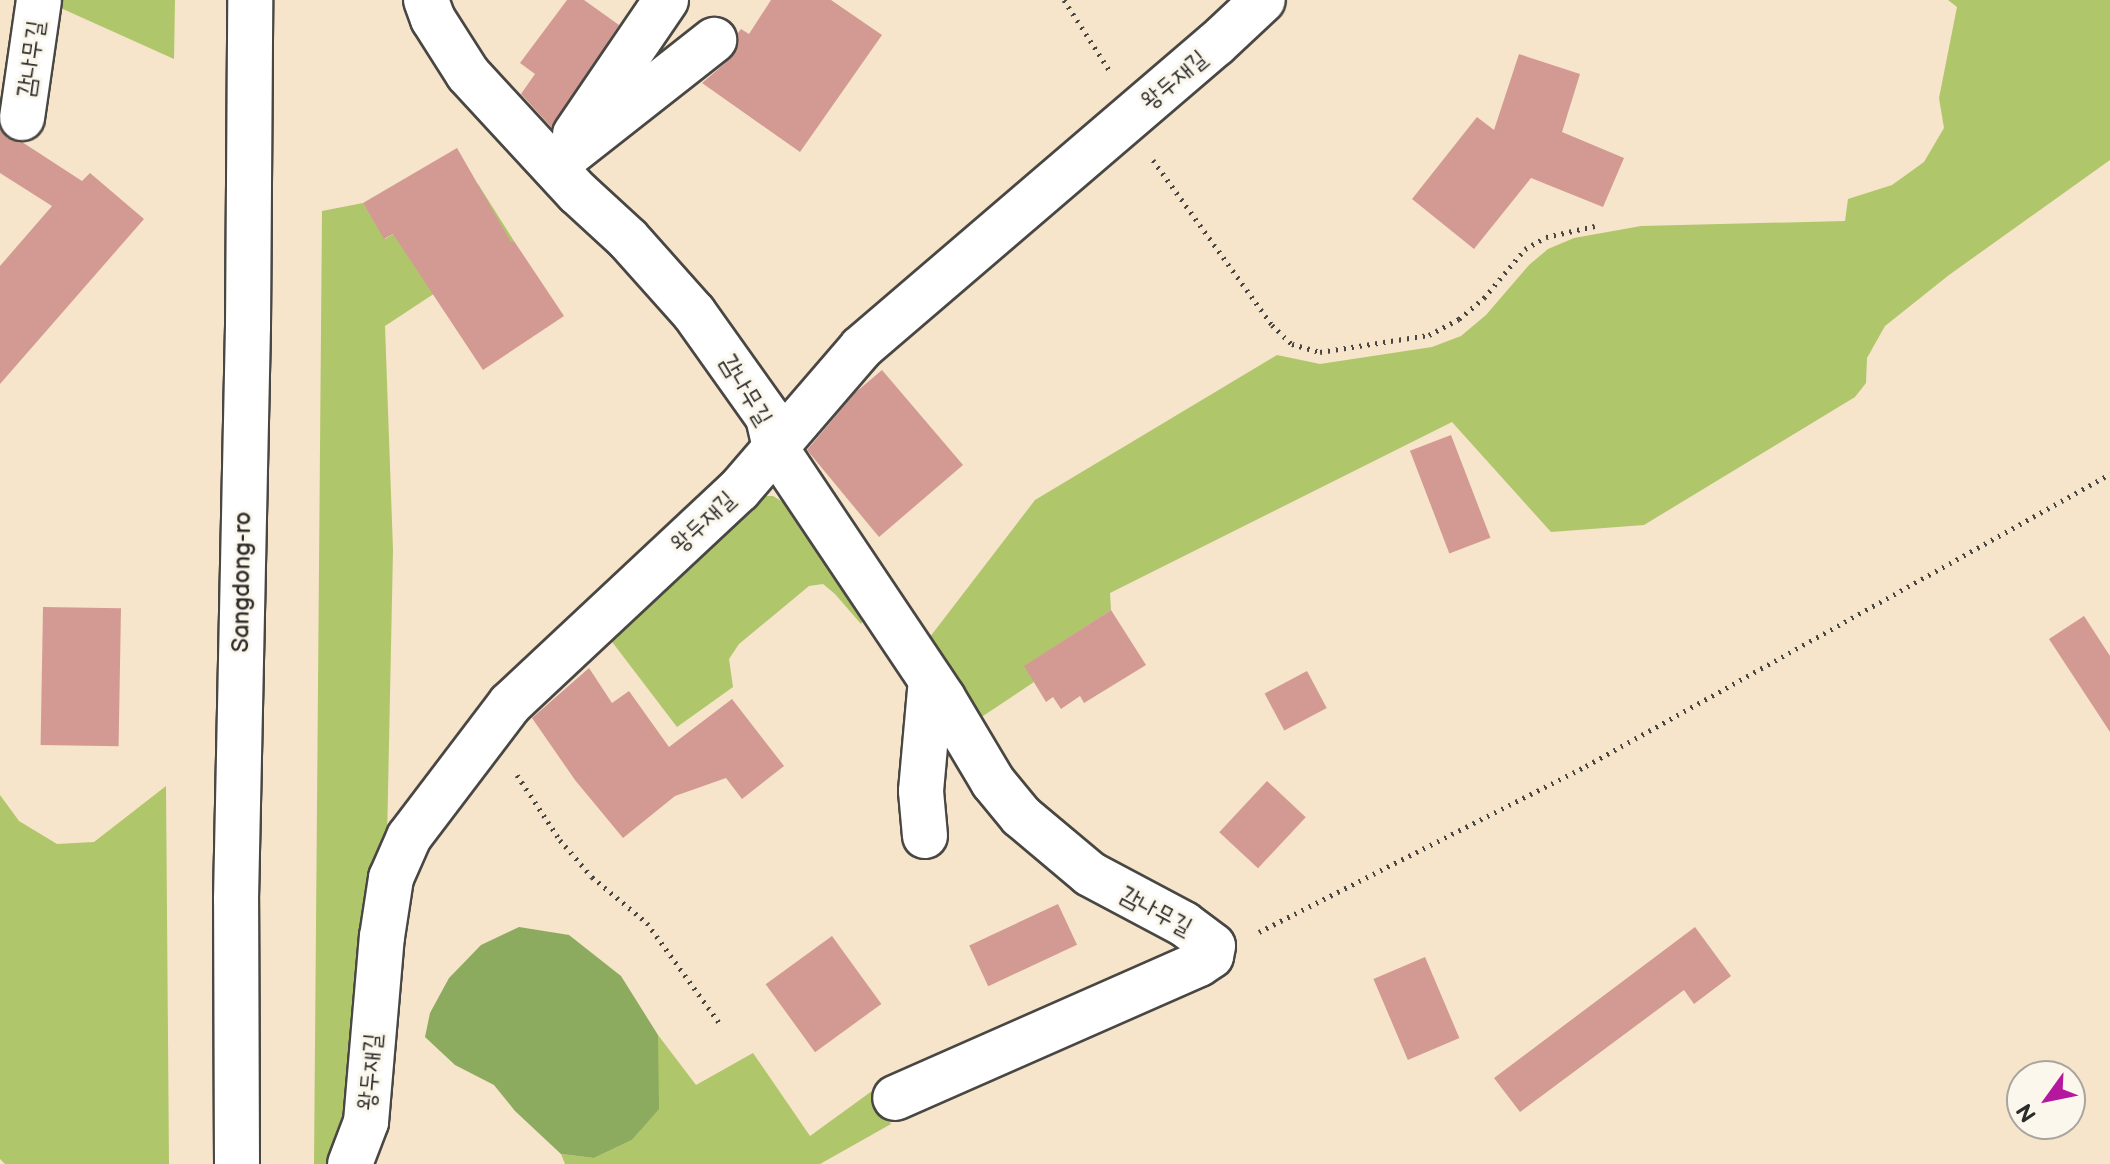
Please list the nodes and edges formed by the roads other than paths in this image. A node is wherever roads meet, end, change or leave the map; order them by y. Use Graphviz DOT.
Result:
graph roads {
  1 [pos="39,0"];
  2 [pos="250,0"];
  3 [pos="426,0"];
  4 [pos="666,0"];
  5 [pos="1263,0"];
  6 [pos="714,40"];
  7 [pos="22,118"];
  8 [pos="554,166"];
  9 [pos="775,447"];
  10 [pos="931,680"];
  11 [pos="925,836"];
  12 [pos="895,1098"];
  13 [pos="237,1164"];
  14 [pos="350,1164"];
  1 -- 7 [label="street, 감나무길"];
  2 -- 13 [label="street, Sangdong-ro"];
  3 -- 8 [label="street, 감나무길"];
  4 -- 8 [label="street"];
  5 -- 9 [label="street, 왕두재길"];
  6 -- 8 [label="street"];
  8 -- 9 [label="street, 감나무길"];
  9 -- 10 [label="street, 감나무길"];
  9 -- 14 [label="street, 왕두재길"];
  10 -- 11 [label="street"];
  10 -- 12 [label="street, 감나무길"];
}
